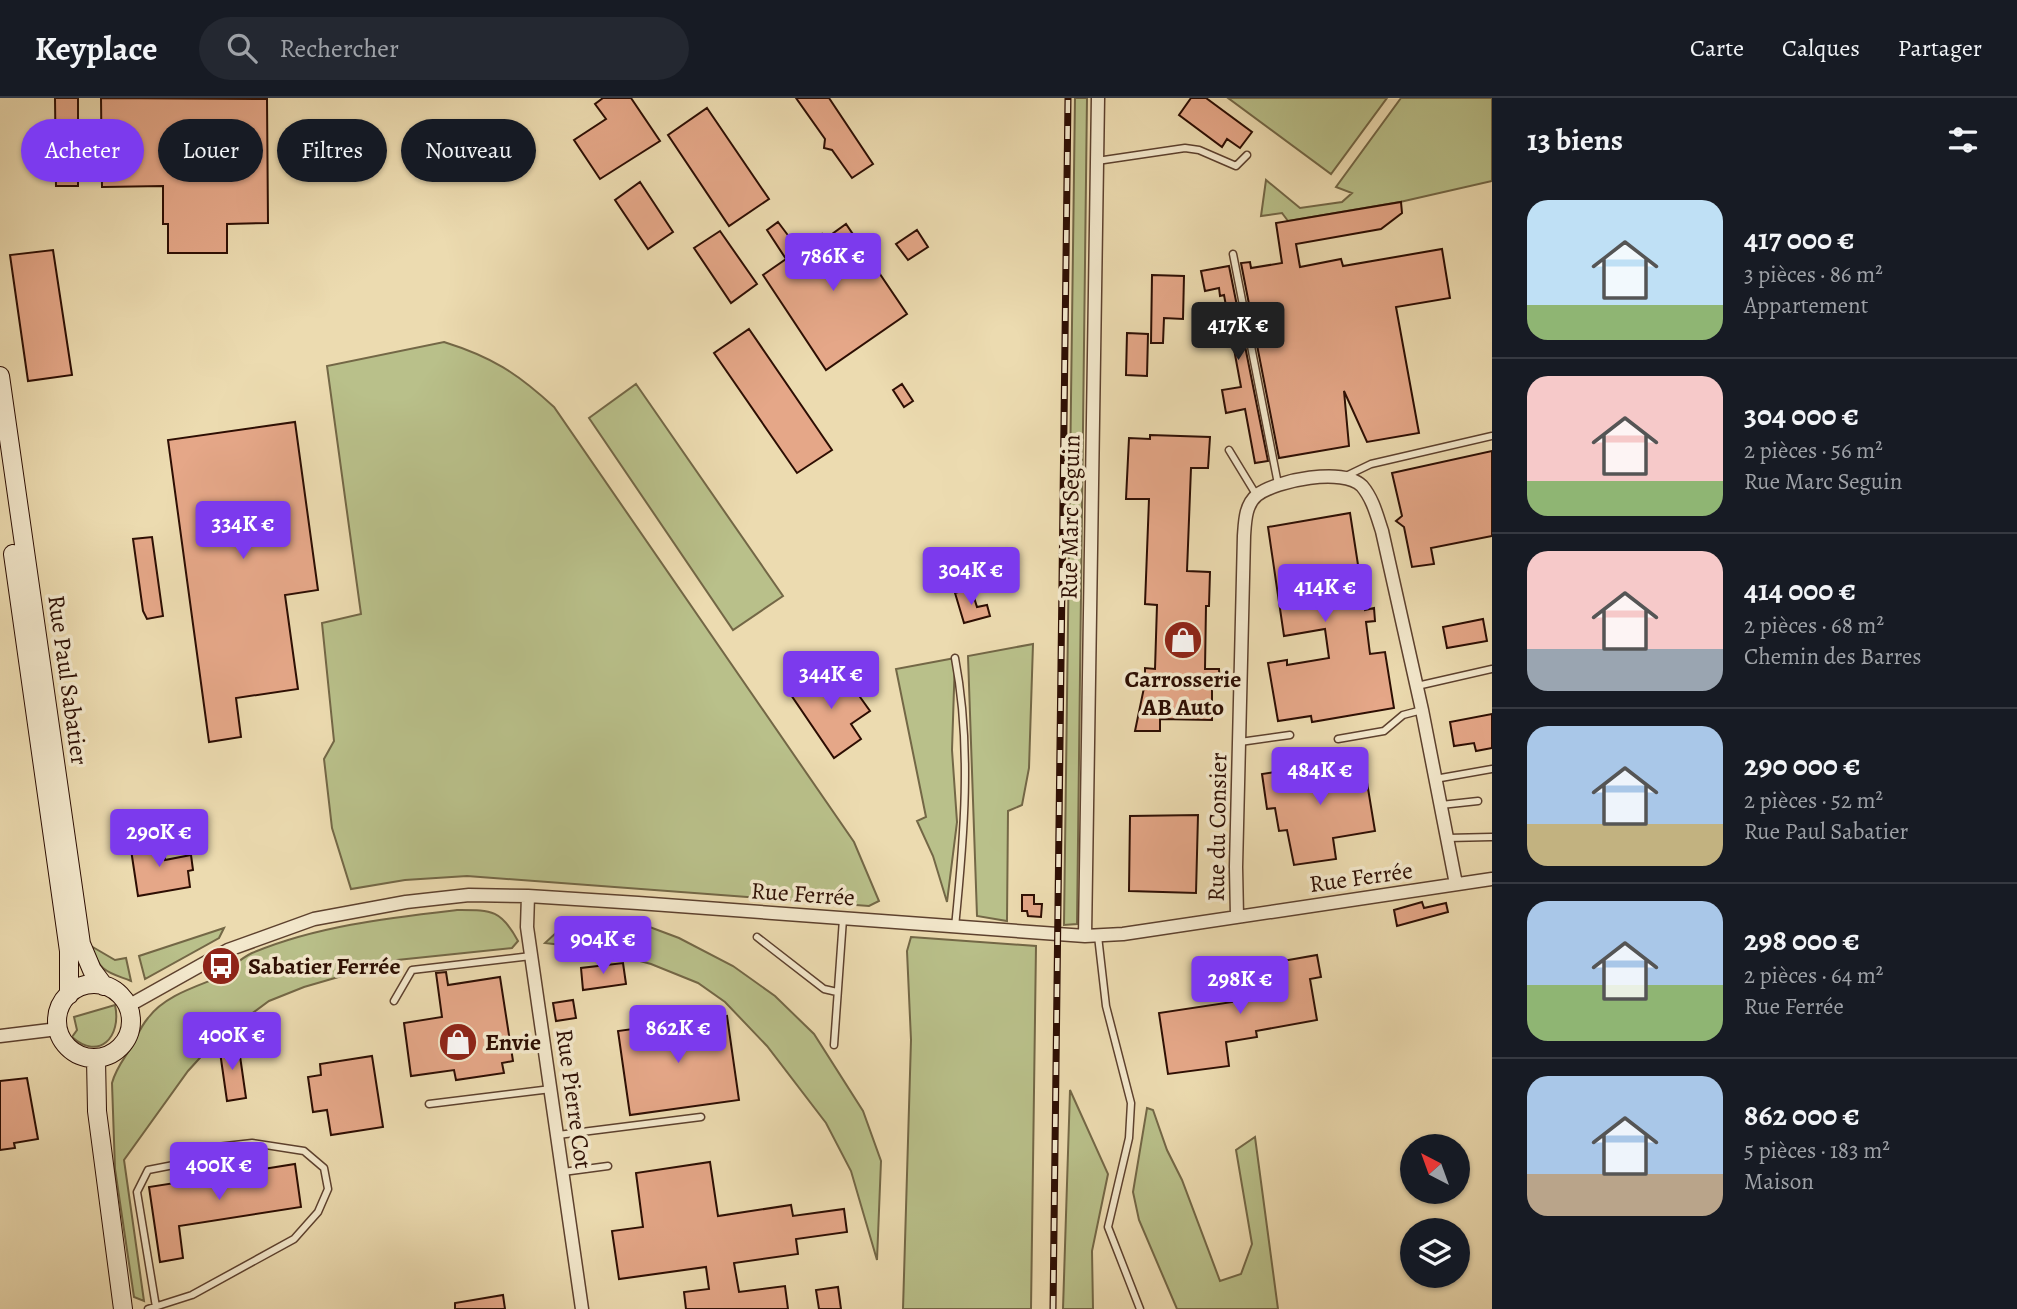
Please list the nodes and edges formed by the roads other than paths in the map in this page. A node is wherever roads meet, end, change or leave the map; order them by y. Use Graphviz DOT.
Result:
graph roads {
  1 [pos="1098,98"];
  2 [pos="1247,155"];
  3 [pos="1097,162"];
  4 [pos="1233,254"];
  5 [pos="0,376"];
  6 [pos="1492,436"];
  7 [pos="1229,450"];
  8 [pos="0,462"];
  9 [pos="1345,476"];
  10 [pos="1279,486"];
  11 [pos="1257,496"];
  12 [pos="956,658"];
  13 [pos="1492,669"];
  14 [pos="1417,687"];
  15 [pos="1422,710"];
  16 [pos="1290,735"];
  17 [pos="1338,739"];
  18 [pos="1240,741"];
  19 [pos="1492,769"];
  20 [pos="1435,779"];
  21 [pos="1478,801"];
  22 [pos="1441,804"];
  23 [pos="1491,837"];
  24 [pos="1447,838"];
  25 [pos="1492,879"];
  26 [pos="1456,884"];
  27 [pos="528,896"];
  28 [pos="1237,917"];
  29 [pos="843,919"];
  30 [pos="956,928"];
  31 [pos="1092,936"];
  32 [pos="757,937"];
  33 [pos="532,956"];
  34 [pos="104,986"];
  35 [pos="837,992"];
  36 [pos="69,995"];
  37 [pos="394,1001"];
  38 [pos="128,1006"];
  39 [pos="58,1029"];
  40 [pos="0,1036"];
  41 [pos="834,1045"];
  42 [pos="96,1058"];
  43 [pos="551,1089"];
  44 [pos="429,1104"];
  45 [pos="701,1117"];
  46 [pos="558,1135"];
  47 [pos="608,1166"];
  48 [pos="563,1172"];
  49 [pos="152,1308"];
  50 [pos="123,1309"];
  51 [pos="582,1309"];
  52 [pos="1140,1309"];
  1 -- 3 [label="street, Rue Marc Seguin"];
  2 -- 3 [label="lane"];
  3 -- 31 [label="street, Rue Marc Seguin"];
  4 -- 10 [label="lane"];
  5 -- 34 [label="main road, Rue Paul Sabatier"];
  6 -- 9 [label="lane"];
  7 -- 11 [label="lane"];
  8 -- 36 [label="main road, Rue Paul Sabatier"];
  9 -- 10 [label="street"];
  9 -- 14 [label="street"];
  10 -- 11 [label="street"];
  11 -- 18 [label="street, Rue du Consier"];
  12 -- 30 [label="lane"];
  13 -- 14 [label="lane"];
  14 -- 15 [label="street"];
  15 -- 17 [label="lane"];
  15 -- 20 [label="street"];
  16 -- 18 [label="lane"];
  18 -- 28 [label="street, Rue du Consier"];
  19 -- 20 [label="lane"];
  20 -- 22 [label="street"];
  21 -- 22 [label="lane"];
  22 -- 24 [label="street"];
  23 -- 24 [label="lane"];
  24 -- 26 [label="street"];
  25 -- 26 [label="street, Rue Ferrée"];
  26 -- 28 [label="street, Rue Ferrée"];
  27 -- 29 [label="street, Rue Ferrée"];
  27 -- 33 [label="street, Rue Pierre Cot"];
  27 -- 38 [label="street, Rue Ferrée"];
  28 -- 31 [label="street, Rue Ferrée"];
  29 -- 30 [label="street, Rue Ferrée"];
  29 -- 35 [label="lane"];
  30 -- 31 [label="street, Rue Ferrée"];
  31 -- 52 [label="lane"];
  32 -- 35 [label="lane"];
  33 -- 37 [label="lane"];
  33 -- 43 [label="street, Rue Pierre Cot"];
  34 -- 36 [label="main road"];
  34 -- 38 [label="main road"];
  35 -- 41 [label="lane"];
  36 -- 39 [label="main road"];
  38 -- 42 [label="main road"];
  39 -- 40 [label="street"];
  39 -- 42 [label="main road"];
  42 -- 50 [label="main road"];
  43 -- 44 [label="lane"];
  43 -- 46 [label="street, Rue Pierre Cot"];
  45 -- 46 [label="lane"];
  46 -- 48 [label="street, Rue Pierre Cot"];
  47 -- 48 [label="lane"];
  48 -- 51 [label="street, Rue Pierre Cot"];
  49 -- 49 [label="lane"];
}
